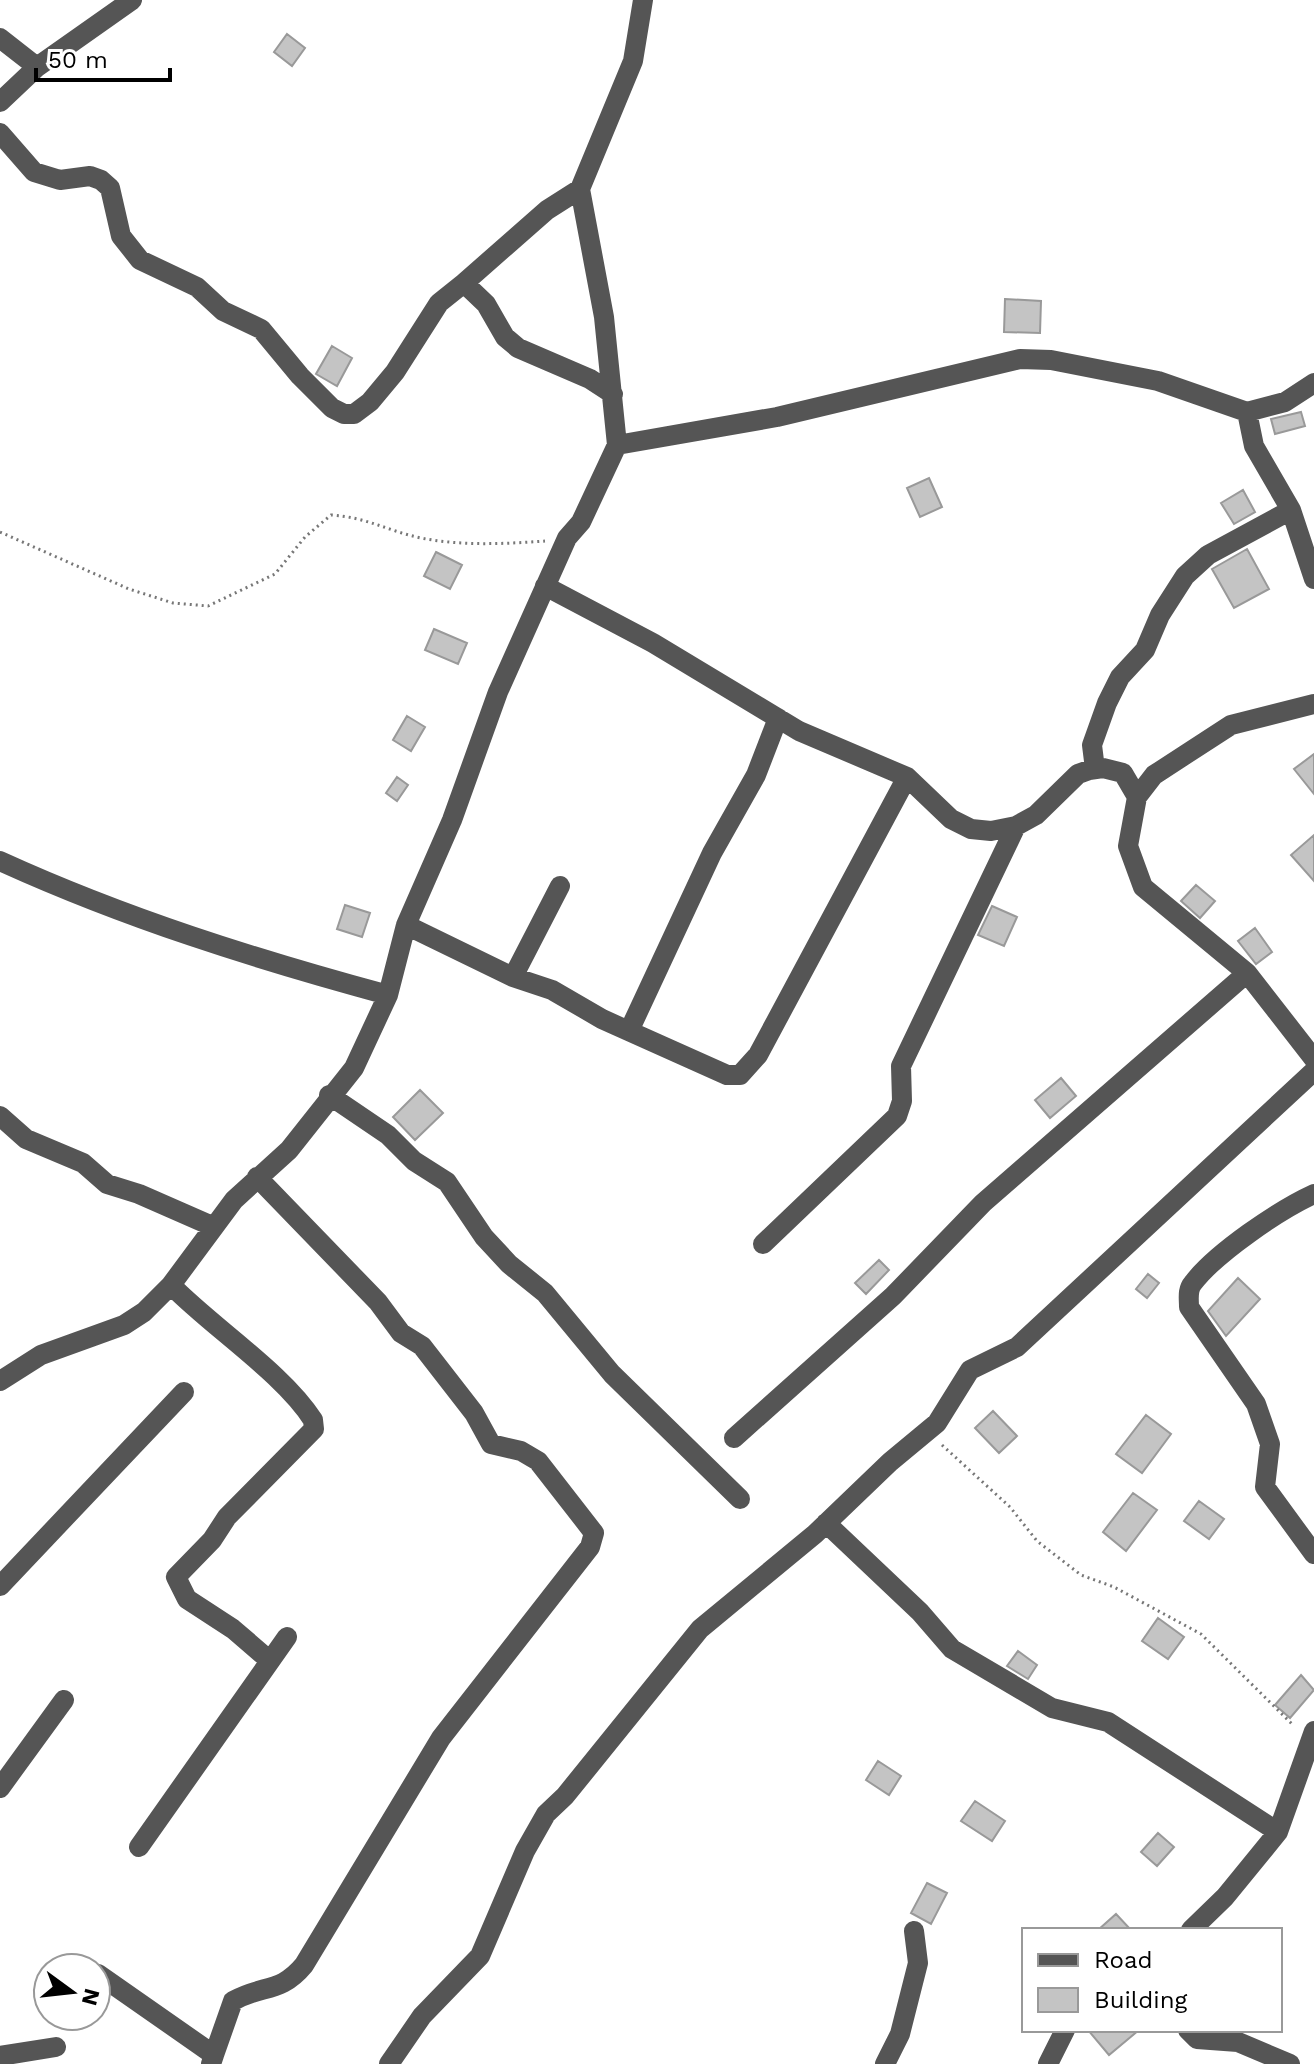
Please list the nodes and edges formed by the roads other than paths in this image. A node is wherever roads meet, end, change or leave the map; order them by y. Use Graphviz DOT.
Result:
graph roads {
  1 [pos="132,0"];
  2 [pos="643,0"];
  3 [pos="0,38"];
  4 [pos="37,67"];
  5 [pos="0,102"];
  6 [pos="0,133"];
  7 [pos="580,189"];
  8 [pos="464,283"];
  9 [pos="1314,383"];
  10 [pos="613,394"];
  11 [pos="1247,412"];
  12 [pos="617,445"];
  13 [pos="1291,510"];
  14 [pos="1314,579"];
  15 [pos="545,586"];
  16 [pos="1314,704"];
  17 [pos="778,718"];
  18 [pos="1095,769"];
  19 [pos="1123,773"];
  20 [pos="1154,775"];
  21 [pos="907,777"];
  22 [pos="1137,797"];
  23 [pos="1016,826"];
  24 [pos="0,861"];
  25 [pos="560,886"];
  26 [pos="406,925"];
  27 [pos="1247,973"];
  28 [pos="513,977"];
  29 [pos="388,995"];
  30 [pos="629,1031"];
  31 [pos="1314,1059"];
  32 [pos="1314,1071"];
  33 [pos="329,1095"];
  34 [pos="0,1116"];
  35 [pos="257,1177"];
  36 [pos="1314,1194"];
  37 [pos="212,1226"];
  38 [pos="763,1244"];
  39 [pos="171,1285"];
  40 [pos="0,1381"];
  41 [pos="184,1392"];
  42 [pos="734,1438"];
  43 [pos="740,1499"];
  44 [pos="826,1523"];
  45 [pos="1314,1554"];
  46 [pos="0,1586"];
  47 [pos="287,1637"];
  48 [pos="269,1660"];
  49 [pos="64,1700"];
  50 [pos="1312,1736"];
  51 [pos="0,1788"];
  52 [pos="1278,1832"];
  53 [pos="139,1847"];
  54 [pos="1193,1928"];
  55 [pos="914,1931"];
  56 [pos="112,1984"];
  57 [pos="1064,2032"];
  58 [pos="1190,2032"];
  59 [pos="56,2047"];
  60 [pos="0,2056"];
  61 [pos="213,2060"];
  62 [pos="389,2064"];
  63 [pos="885,2064"];
  64 [pos="1048,2064"];
  65 [pos="1290,2064"];
  1 -- 4 [label="street"];
  2 -- 7 [label="street"];
  3 -- 4 [label="street"];
  4 -- 5 [label="street"];
  6 -- 8 [label="street"];
  7 -- 8 [label="street"];
  7 -- 10 [label="street"];
  8 -- 10 [label="street"];
  9 -- 11 [label="street"];
  10 -- 12 [label="street"];
  11 -- 12 [label="street"];
  11 -- 13 [label="street"];
  12 -- 15 [label="street"];
  13 -- 14 [label="street"];
  13 -- 18 [label="street"];
  15 -- 17 [label="street"];
  15 -- 26 [label="street"];
  16 -- 20 [label="street"];
  17 -- 21 [label="street"];
  17 -- 30 [label="street"];
  18 -- 19 [label="street"];
  18 -- 23 [label="street"];
  19 -- 20 [label="street"];
  19 -- 22 [label="street"];
  20 -- 22 [label="street"];
  21 -- 23 [label="street"];
  21 -- 30 [label="street"];
  22 -- 27 [label="street"];
  23 -- 38 [label="street"];
  24 -- 29 [label="street"];
  25 -- 28 [label="street"];
  26 -- 28 [label="street"];
  26 -- 29 [label="street"];
  27 -- 31 [label="street"];
  27 -- 42 [label="street"];
  28 -- 30 [label="street"];
  29 -- 33 [label="street"];
  32 -- 44 [label="street"];
  33 -- 35 [label="street"];
  33 -- 43 [label="street"];
  34 -- 37 [label="street"];
  35 -- 37 [label="street"];
  35 -- 61 [label="street"];
  36 -- 45 [label="street"];
  37 -- 39 [label="street"];
  39 -- 40 [label="street"];
  39 -- 48 [label="street"];
  41 -- 46 [label="street"];
  44 -- 52 [label="street"];
  44 -- 62 [label="street"];
  47 -- 48 [label="street"];
  48 -- 53 [label="street"];
  49 -- 51 [label="street"];
  50 -- 52 [label="street"];
  52 -- 54 [label="street"];
  55 -- 63 [label="street"];
  56 -- 61 [label="street"];
  57 -- 64 [label="street"];
  58 -- 65 [label="street"];
  59 -- 60 [label="street"];
}
